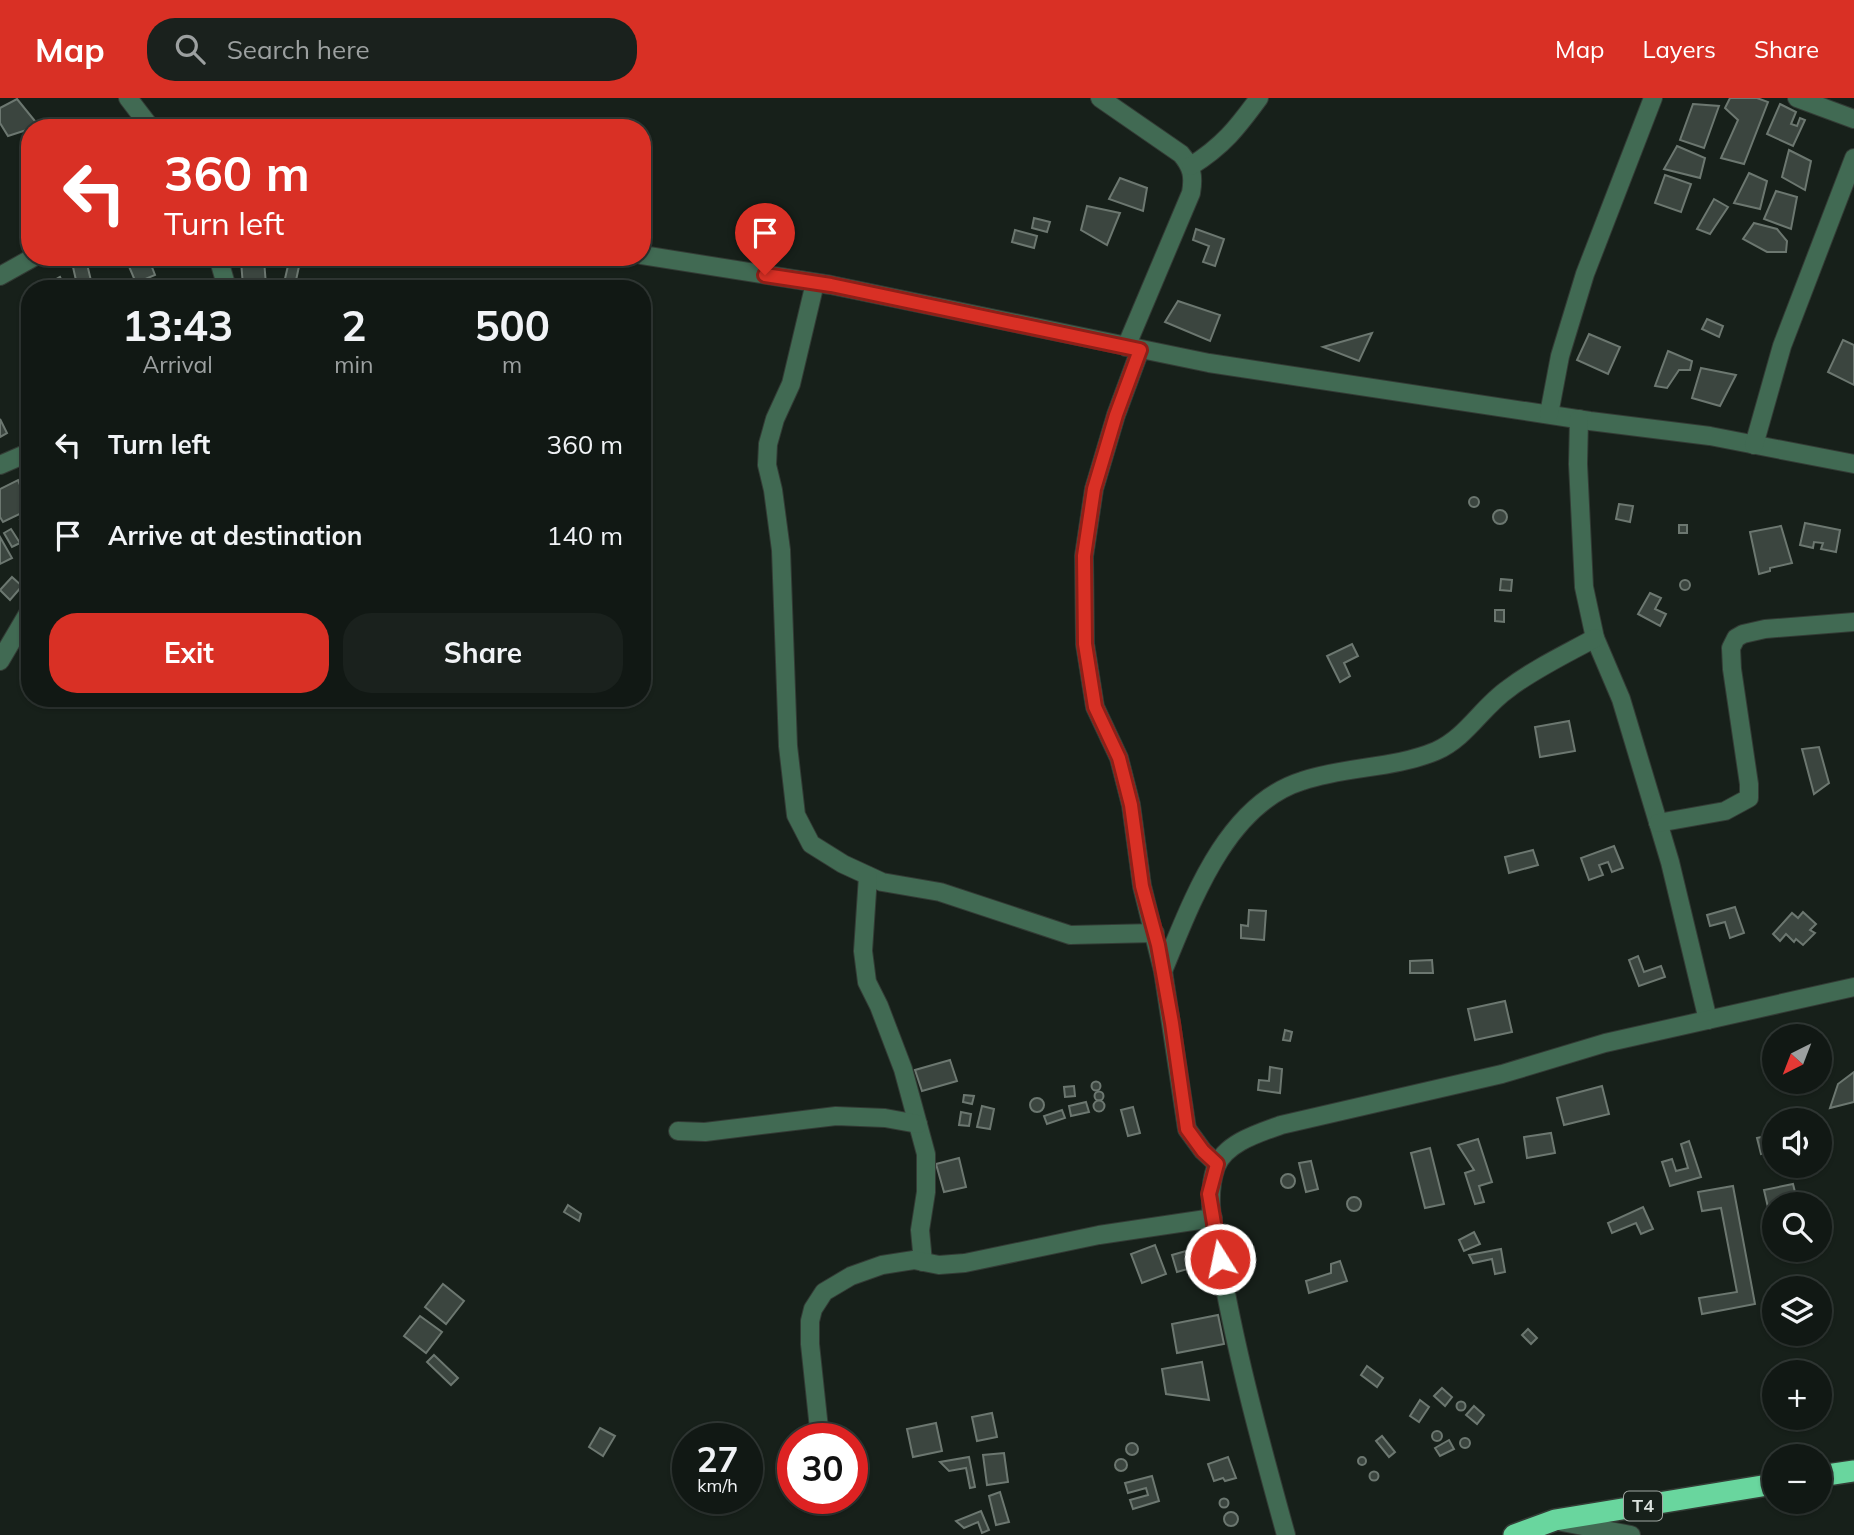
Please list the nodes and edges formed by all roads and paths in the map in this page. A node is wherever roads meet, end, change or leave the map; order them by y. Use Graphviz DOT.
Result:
graph roads {
  1 [pos="128,98"];
  2 [pos="1100,98"];
  3 [pos="1259,98"];
  4 [pos="1653,98"];
  5 [pos="1797,98"];
  6 [pos="143,119"];
  7 [pos="1854,119"];
  8 [pos="1854,158"];
  9 [pos="1191,166"];
  10 [pos="651,256"];
  11 [pos="21,264"];
  12 [pos="0,276"];
  13 [pos="815,282"];
  14 [pos="1133,349"];
  15 [pos="1549,414"];
  16 [pos="1579,419"];
  17 [pos="1754,444"];
  18 [pos="21,456"];
  19 [pos="1854,464"];
  20 [pos="0,465"];
  21 [pos="1854,622"];
  22 [pos="21,625"];
  23 [pos="1595,638"];
  24 [pos="0,661"];
  25 [pos="1658,823"];
  26 [pos="869,876"];
  27 [pos="1155,933"];
  28 [pos="1163,971"];
  29 [pos="1854,987"];
  30 [pos="1708,1020"];
  31 [pos="918,1124"];
  32 [pos="678,1131"];
  33 [pos="1217,1164"];
  34 [pos="1213,1218"];
  35 [pos="923,1262"];
  36 [pos="818,1423"];
  37 [pos="1854,1471"];
  38 [pos="1832,1474"];
  39 [pos="1762,1486"];
  40 [pos="1555,1520"];
  41 [pos="1624,1534"];
  42 [pos="1286,1535"];
  43 [pos="1514,1535"];
  1 -- 6 [label="street"];
  2 -- 9 [label="street"];
  3 -- 9 [label="street"];
  4 -- 15 [label="street"];
  5 -- 7 [label="street"];
  8 -- 17 [label="street"];
  9 -- 14 [label="street"];
  10 -- 13 [label="street"];
  11 -- 12 [label="street"];
  13 -- 14 [label="street"];
  13 -- 26 [label="street"];
  14 -- 15 [label="street"];
  14 -- 27 [label="street"];
  15 -- 16 [label="street"];
  16 -- 17 [label="street"];
  16 -- 23 [label="street"];
  17 -- 19 [label="street"];
  18 -- 20 [label="street"];
  21 -- 25 [label="street"];
  22 -- 24 [label="street"];
  23 -- 25 [label="street"];
  23 -- 28 [label="street"];
  25 -- 30 [label="street"];
  26 -- 27 [label="street"];
  26 -- 31 [label="street"];
  27 -- 28 [label="street"];
  28 -- 33 [label="street"];
  29 -- 30 [label="street"];
  30 -- 33 [label="street"];
  31 -- 32 [label="street"];
  31 -- 35 [label="street"];
  33 -- 34 [label="street"];
  34 -- 35 [label="street"];
  34 -- 42 [label="street"];
  35 -- 36 [label="street"];
  37 -- 38 [label="highway"];
  39 -- 40 [label="highway, T4"];
  40 -- 41 [label="street"];
  40 -- 43 [label="highway, T4"];
}
